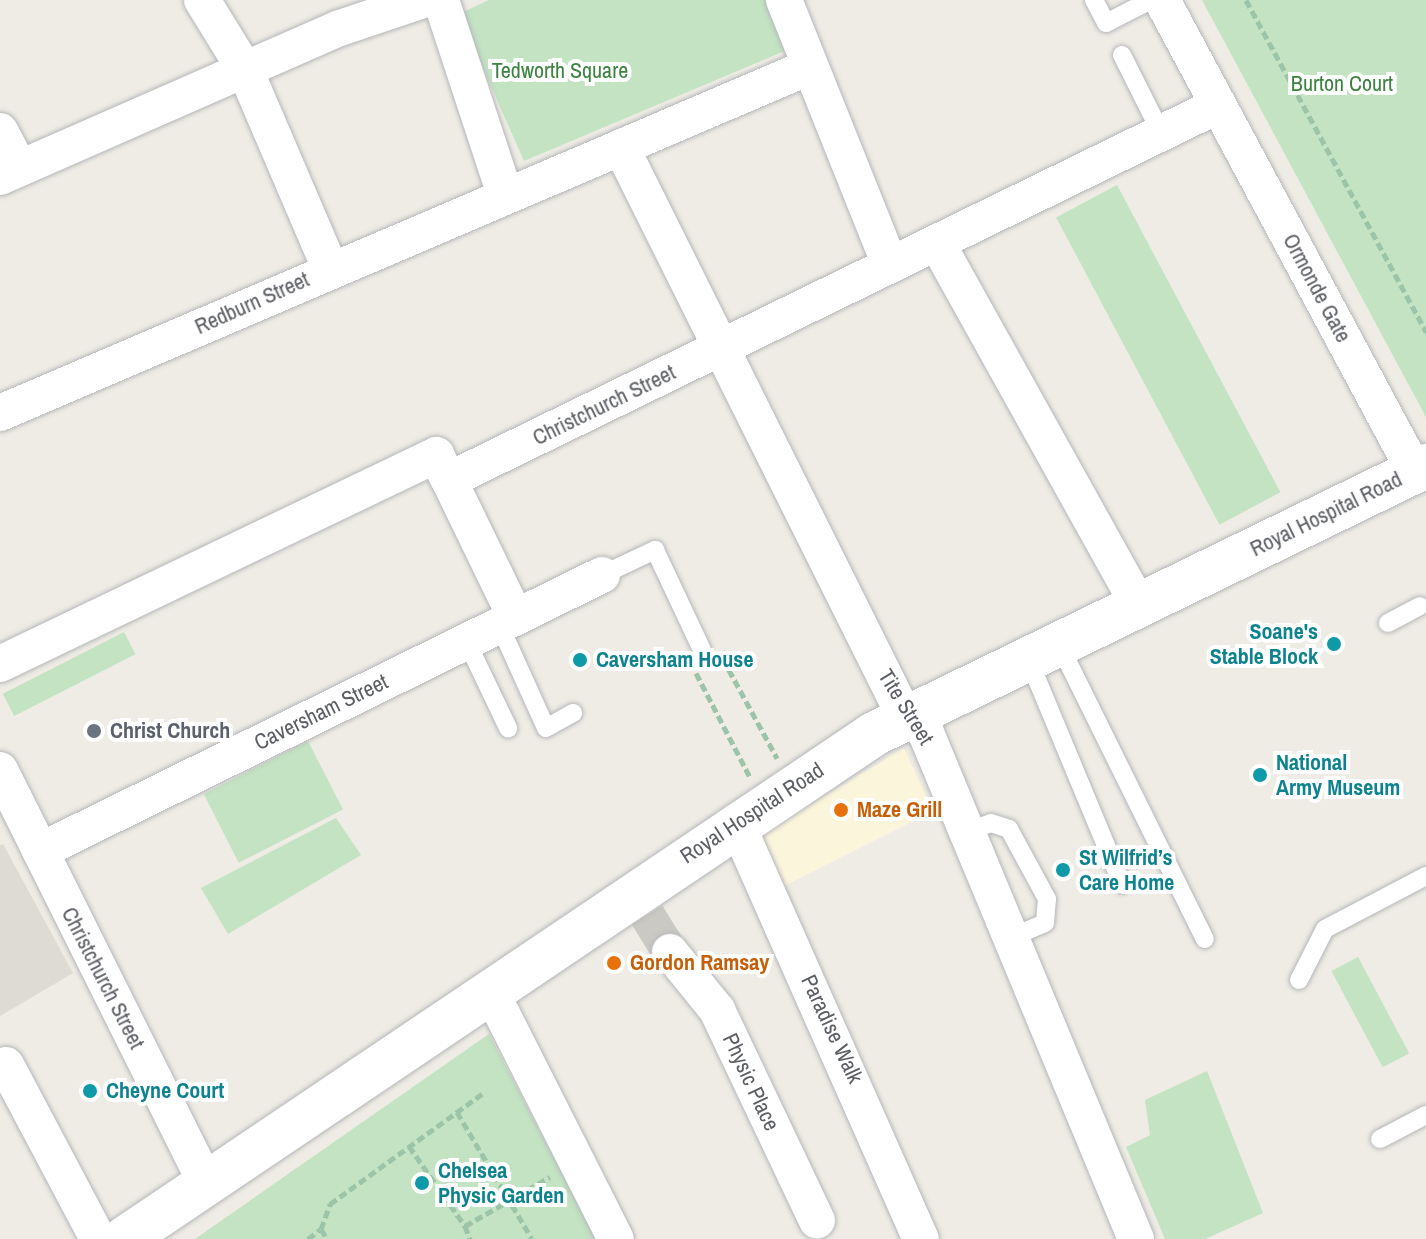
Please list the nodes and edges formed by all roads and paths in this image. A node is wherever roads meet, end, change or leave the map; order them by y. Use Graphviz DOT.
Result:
graph roads {
  1 [pos="202,0"];
  2 [pos="423,0"];
  3 [pos="441,0"];
  4 [pos="784,0"];
  5 [pos="1094,0"];
  6 [pos="1151,0"];
  7 [pos="1162,0"];
  8 [pos="1246,0"];
  9 [pos="1122,55"];
  10 [pos="809,67"];
  11 [pos="245,70"];
  12 [pos="1219,105"];
  13 [pos="0,131"];
  14 [pos="1161,133"];
  15 [pos="621,147"];
  16 [pos="10,172"];
  17 [pos="505,195"];
  18 [pos="937,243"];
  19 [pos="890,265"];
  20 [pos="330,268"];
  21 [pos="1426,332"];
  22 [pos="720,348"];
  23 [pos="0,413"];
  24 [pos="1422,476"];
  25 [pos="449,480"];
  26 [pos="602,575"];
  27 [pos="1139,606"];
  28 [pos="1420,606"];
  29 [pos="507,620"];
  30 [pos="1388,623"];
  31 [pos="466,640"];
  32 [pos="702,650"];
  33 [pos="1044,650"];
  34 [pos="0,664"];
  35 [pos="573,713"];
  36 [pos="911,714"];
  37 [pos="508,728"];
  38 [pos="0,770"];
  39 [pos="784,770"];
  40 [pos="745,804"];
  41 [pos="968,831"];
  42 [pos="40,851"];
  43 [pos="1426,876"];
  44 [pos="1122,884"];
  45 [pos="1012,937"];
  46 [pos="1205,939"];
  47 [pos="670,952"];
  48 [pos="1299,980"];
  49 [pos="490,990"];
  50 [pos="6,1065"];
  51 [pos="482,1094"];
  52 [pos="457,1112"];
  53 [pos="1426,1115"];
  54 [pos="1380,1139"];
  55 [pos="409,1146"];
  56 [pos="207,1185"];
  57 [pos="555,1189"];
  58 [pos="512,1199"];
  59 [pos="817,1221"];
  60 [pos="465,1226"];
  61 [pos="321,1229"];
  62 [pos="98,1239"];
  63 [pos="124,1239"];
  64 [pos="308,1239"];
  65 [pos="327,1239"];
  66 [pos="470,1239"];
  67 [pos="532,1239"];
  68 [pos="616,1239"];
  69 [pos="921,1239"];
  70 [pos="1136,1239"];
  1 -- 11 [label="street"];
  2 -- 11 [label="street"];
  3 -- 17 [label="street"];
  4 -- 10 [label="street"];
  5 -- 6 [label="lane"];
  7 -- 12 [label="street, Ormonde Gate"];
  8 -- 21 [label="path"];
  9 -- 14 [label="lane"];
  10 -- 15 [label="street"];
  10 -- 19 [label="street"];
  11 -- 16 [label="street"];
  11 -- 20 [label="street"];
  12 -- 14 [label="street, Christchurch Street"];
  12 -- 24 [label="street, Ormonde Gate"];
  13 -- 16 [label="street"];
  14 -- 18 [label="street, Christchurch Street"];
  15 -- 17 [label="street"];
  15 -- 22 [label="street, Tite Street"];
  17 -- 20 [label="street, Redburn Street"];
  18 -- 19 [label="street, Christchurch Street"];
  18 -- 27 [label="street"];
  19 -- 22 [label="street, Christchurch Street"];
  20 -- 23 [label="street, Redburn Street"];
  22 -- 25 [label="street, Christchurch Street"];
  22 -- 36 [label="street, Tite Street"];
  24 -- 27 [label="main road, Royal Hospital Road"];
  25 -- 29 [label="street"];
  25 -- 34 [label="street"];
  26 -- 29 [label="street, Caversham Street"];
  26 -- 32 [label="lane"];
  27 -- 33 [label="main road, Royal Hospital Road"];
  28 -- 30 [label="lane"];
  29 -- 31 [label="street, Caversham Street"];
  29 -- 35 [label="lane"];
  31 -- 37 [label="lane"];
  31 -- 42 [label="street, Caversham Street"];
  32 -- 39 [label="path"];
  32 -- 40 [label="path"];
  33 -- 36 [label="main road, Royal Hospital Road"];
  33 -- 44 [label="lane"];
  33 -- 46 [label="lane"];
  36 -- 40 [label="main road, Royal Hospital Road"];
  36 -- 41 [label="street, Tite Street"];
  38 -- 42 [label="street, Christchurch Street"];
  40 -- 49 [label="main road, Royal Hospital Road"];
  40 -- 69 [label="street, Paradise Walk"];
  41 -- 45 [label="street, Tite Street"];
  41 -- 45 [label="lane"];
  42 -- 56 [label="street, Christchurch Street"];
  43 -- 48 [label="lane"];
  45 -- 70 [label="street, Tite Street"];
  47 -- 59 [label="street, Physic Place"];
  49 -- 56 [label="main road, Royal Hospital Road"];
  49 -- 68 [label="street"];
  50 -- 62 [label="street"];
  51 -- 52 [label="path"];
  52 -- 55 [label="path"];
  52 -- 58 [label="path"];
  53 -- 54 [label="lane"];
  55 -- 60 [label="path"];
  55 -- 61 [label="path"];
  56 -- 63 [label="main road, Royal Hospital Road"];
  57 -- 58 [label="path"];
  58 -- 60 [label="path"];
  58 -- 67 [label="path"];
  60 -- 66 [label="path"];
  61 -- 64 [label="path"];
  61 -- 65 [label="path"];
}
